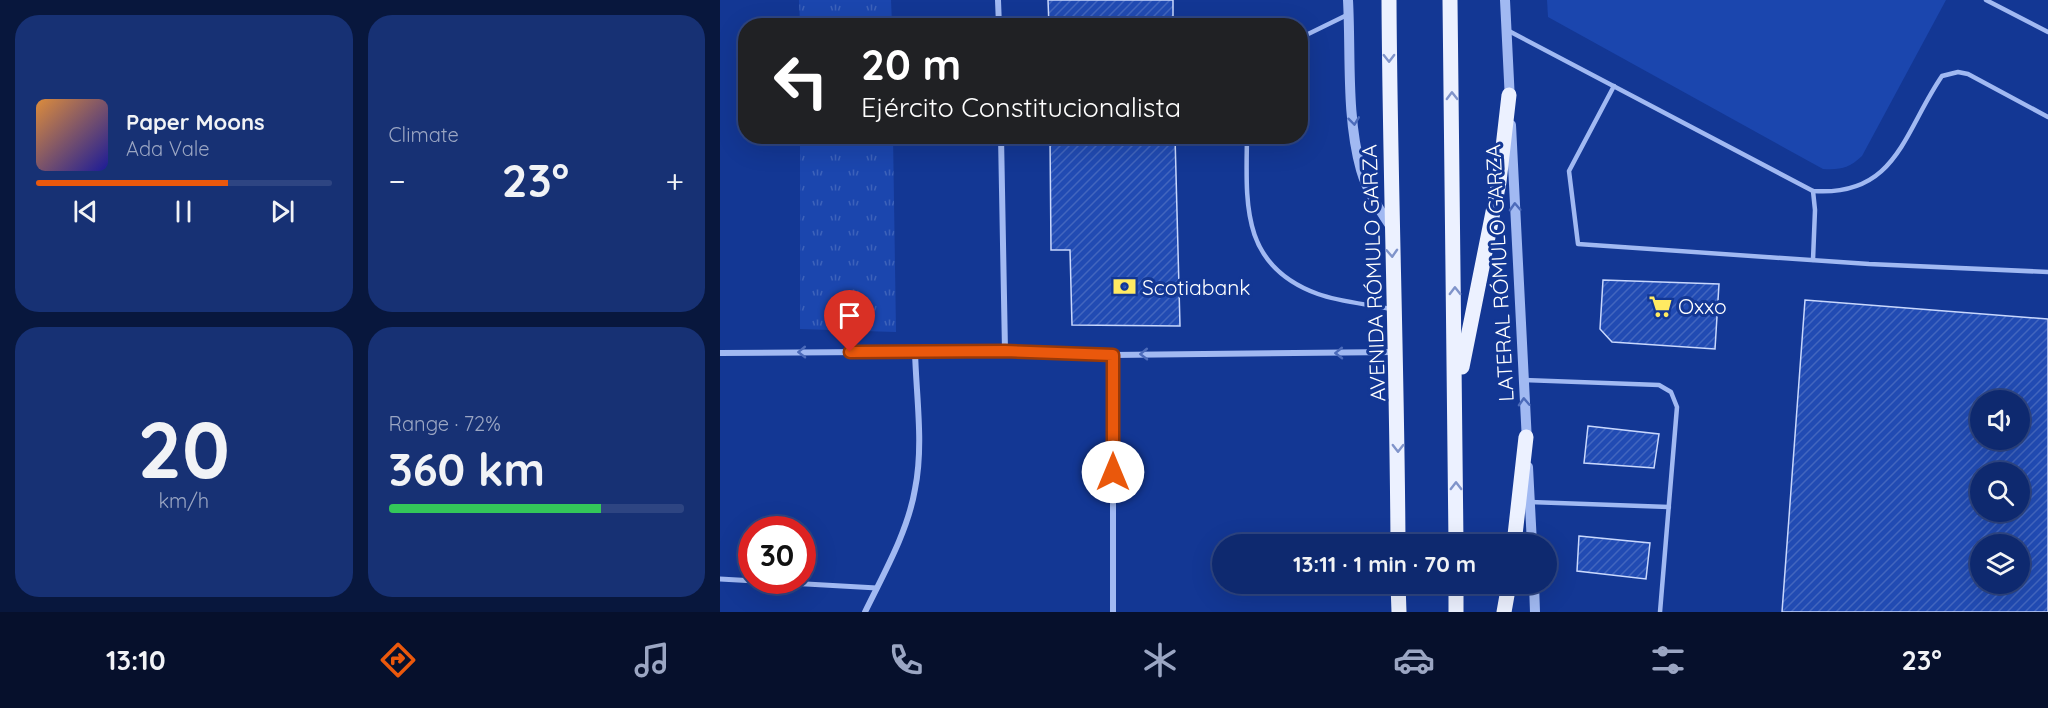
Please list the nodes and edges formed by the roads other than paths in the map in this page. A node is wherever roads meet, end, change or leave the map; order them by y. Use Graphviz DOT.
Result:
graph roads {
  1 [pos="998,0"];
  2 [pos="1348,0"];
  3 [pos="1389,0"];
  4 [pos="1450,0"];
  5 [pos="1505,0"];
  6 [pos="1986,0"];
  7 [pos="1349,14"];
  8 [pos="999,18"];
  9 [pos="1507,30"];
  10 [pos="2048,32"];
  11 [pos="1308,34"];
  12 [pos="1614,86"];
  13 [pos="1509,95"];
  14 [pos="2048,117"];
  15 [pos="1001,144"];
  16 [pos="1247,144"];
  17 [pos="1814,191"];
  18 [pos="1391,227"];
  19 [pos="1813,260"];
  20 [pos="2048,272"];
  21 [pos="1395,310"];
  22 [pos="915,351"];
  23 [pos="1005,351"];
  24 [pos="1397,352"];
  25 [pos="720,353"];
  26 [pos="1113,355"];
  27 [pos="1523,380"];
  28 [pos="1456,397"];
  29 [pos="1526,437"];
  30 [pos="1530,502"];
  31 [pos="1669,507"];
  32 [pos="1398,534"];
  33 [pos="1456,534"];
  34 [pos="1515,534"];
  35 [pos="1532,534"];
  36 [pos="720,579"];
  37 [pos="877,588"];
  38 [pos="1398,594"];
  39 [pos="1456,594"];
  40 [pos="1507,594"];
  41 [pos="1534,594"];
  42 [pos="865,612"];
  43 [pos="1113,612"];
  44 [pos="1399,612"];
  45 [pos="1456,612"];
  46 [pos="1504,612"];
  47 [pos="1535,612"];
  48 [pos="1660,612"];
  1 -- 8 [label="street"];
  2 -- 7 [label="street"];
  3 -- 18 [label="main road, AVENIDA RÓMULO GARZA, one-way"];
  28 -- 4 [label="main road, one-way"];
  5 -- 9 [label="street, LATERAL RÓMULO GARZA"];
  6 -- 10 [label="lane"];
  7 -- 11 [label="lane"];
  7 -- 18 [label="street, one-way"];
  9 -- 12 [label="lane"];
  9 -- 13 [label="street, LATERAL RÓMULO GARZA"];
  12 -- 17 [label="lane"];
  12 -- 19 [label="lane"];
  27 -- 13 [label="street, LATERAL RÓMULO GARZA, one-way"];
  13 -- 28 [label="main road"];
  14 -- 17 [label="lane"];
  15 -- 23 [label="street"];
  16 -- 21 [label="lane"];
  17 -- 19 [label="lane"];
  18 -- 21 [label="main road, AVENIDA RÓMULO GARZA, one-way"];
  19 -- 20 [label="lane"];
  21 -- 24 [label="main road, AVENIDA RÓMULO GARZA"];
  22 -- 23 [label="street"];
  22 -- 25 [label="street, one-way"];
  22 -- 37 [label="street"];
  23 -- 26 [label="street"];
  24 -- 26 [label="street, one-way"];
  24 -- 32 [label="main road, AVENIDA RÓMULO GARZA, one-way"];
  26 -- 43 [label="street"];
  29 -- 27 [label="street, LATERAL RÓMULO GARZA, one-way"];
  27 -- 31 [label="lane"];
  33 -- 28 [label="main road, one-way"];
  29 -- 30 [label="street, LATERAL RÓMULO GARZA"];
  29 -- 34 [label="main road"];
  30 -- 31 [label="lane"];
  30 -- 35 [label="street, LATERAL RÓMULO GARZA"];
  31 -- 48 [label="lane"];
  36 -- 37 [label="street"];
  37 -- 42 [label="street"];
  38 -- 44 [label="main road"];
  39 -- 45 [label="main road"];
  40 -- 46 [label="main road"];
  41 -- 47 [label="street"];
}
